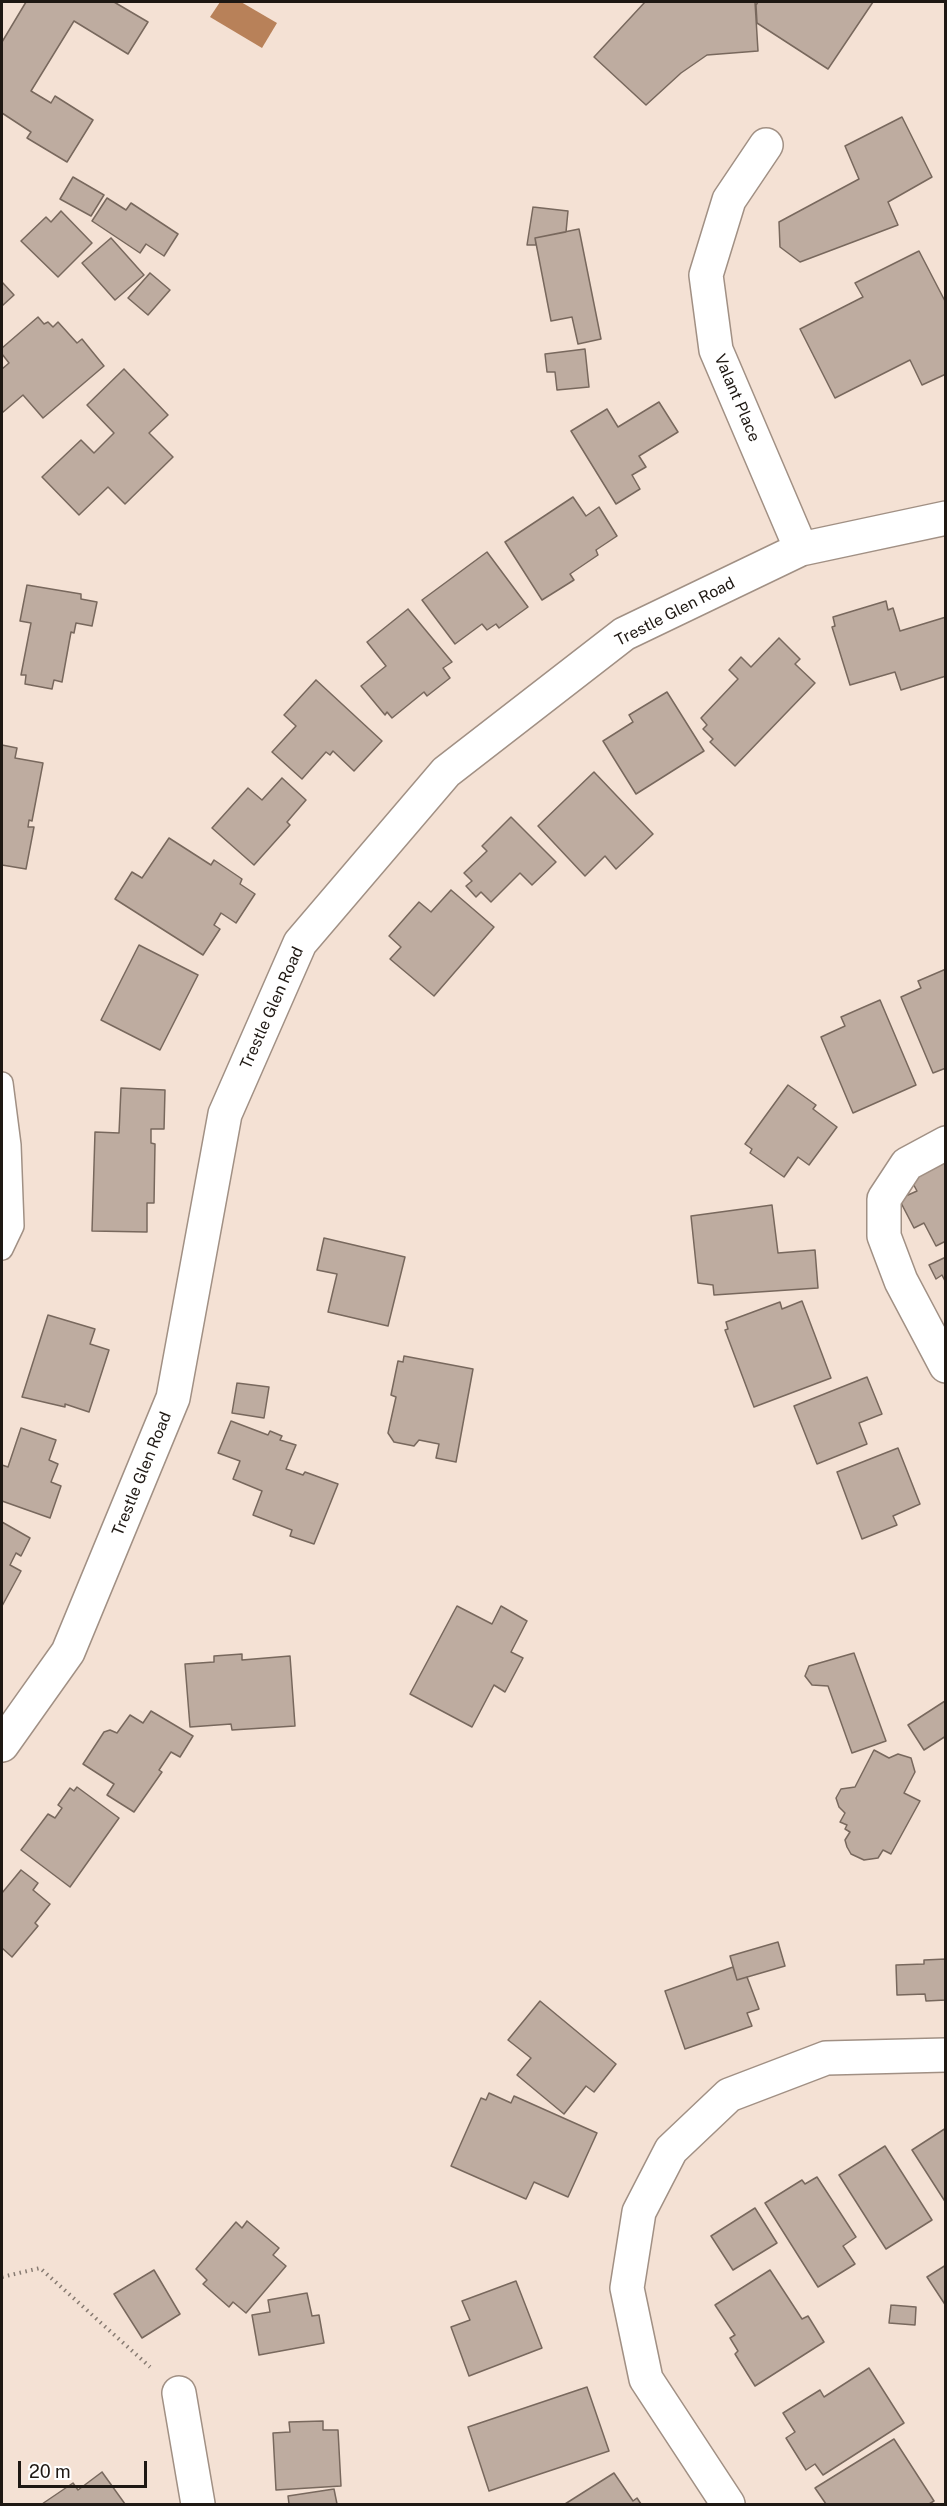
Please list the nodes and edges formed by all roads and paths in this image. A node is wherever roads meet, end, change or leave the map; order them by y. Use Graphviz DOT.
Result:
graph roads {
  1 [pos="766,145"];
  2 [pos="945,518"];
  3 [pos="801,549"];
  4 [pos="2,1083"];
  5 [pos="945,1143"];
  6 [pos="2,1249"];
  7 [pos="945,1366"];
  8 [pos="2,1745"];
  9 [pos="945,2055"];
  10 [pos="2,2277"];
  11 [pos="179,2393"];
  12 [pos="198,2505"];
  13 [pos="728,2505"];
  1 -- 3 [label="street, Valant Place"];
  2 -- 3 [label="street, Trestle Glen Road"];
  3 -- 8 [label="street, Trestle Glen Road"];
  4 -- 6 [label="lane"];
  5 -- 7 [label="street"];
  9 -- 13 [label="street"];
  10 -- 11 [label="path"];
  11 -- 12 [label="street"];
}
